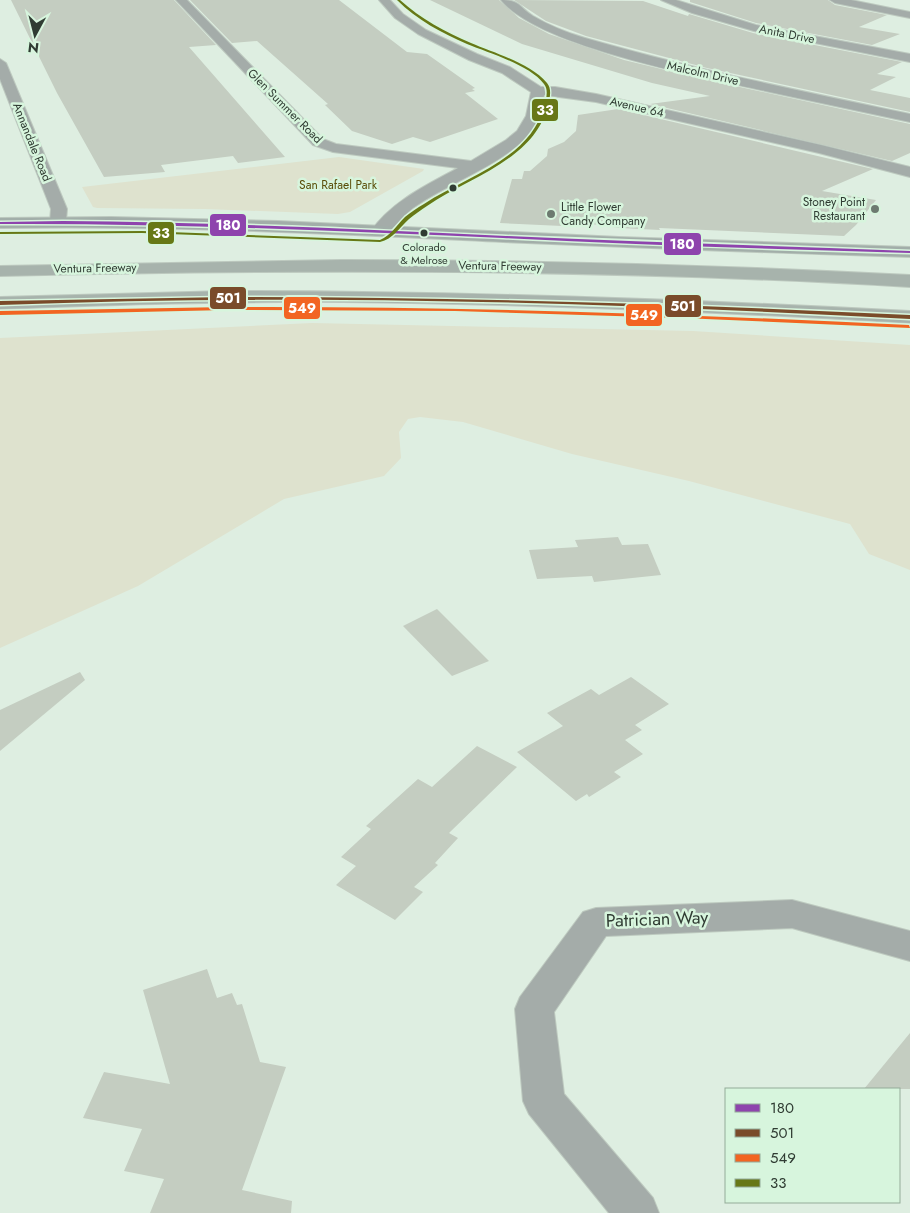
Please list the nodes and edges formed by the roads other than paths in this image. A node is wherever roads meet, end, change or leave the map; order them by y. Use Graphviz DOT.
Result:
graph roads {
  1 [pos="181,0"];
  2 [pos="384,0"];
  3 [pos="506,0"];
  4 [pos="666,0"];
  5 [pos="835,0"];
  6 [pos="910,15"];
  7 [pos="910,58"];
  8 [pos="0,63"];
  9 [pos="538,91"];
  10 [pos="910,118"];
  11 [pos="475,166"];
  12 [pos="910,172"];
  13 [pos="58,221"];
  14 [pos="0,223"];
  15 [pos="380,231"];
  16 [pos="910,252"];
  17 [pos="0,271"];
  18 [pos="910,276"];
  19 [pos="842,277"];
  20 [pos="0,281"];
  21 [pos="910,281"];
  22 [pos="0,291"];
  23 [pos="910,291"];
  24 [pos="0,303"];
  25 [pos="910,304"];
  26 [pos="910,317"];
  27 [pos="910,946"];
  28 [pos="638,1213"];
  1 -- 11 [label="street, Glen Summer Road"];
  2 -- 9 [label="street"];
  3 -- 10 [label="street, Malcolm Drive"];
  4 -- 7 [label="street, Anita Drive"];
  5 -- 6 [label="street"];
  8 -- 13 [label="street, Annandale Road"];
  9 -- 11 [label="street"];
  9 -- 12 [label="street, Avenue 64"];
  11 -- 15 [label="street"];
  13 -- 14 [label="main road"];
  13 -- 15 [label="main road"];
  15 -- 16 [label="main road"];
  17 -- 19 [label="highway, Ventura Freeway"];
  18 -- 19 [label="highway"];
  19 -- 21 [label="highway, Ventura Freeway"];
  20 -- 23 [label="highway"];
  22 -- 25 [label="highway"];
  24 -- 26 [label="highway, Ventura Freeway"];
  27 -- 28 [label="street, Patrician Way"];
}
